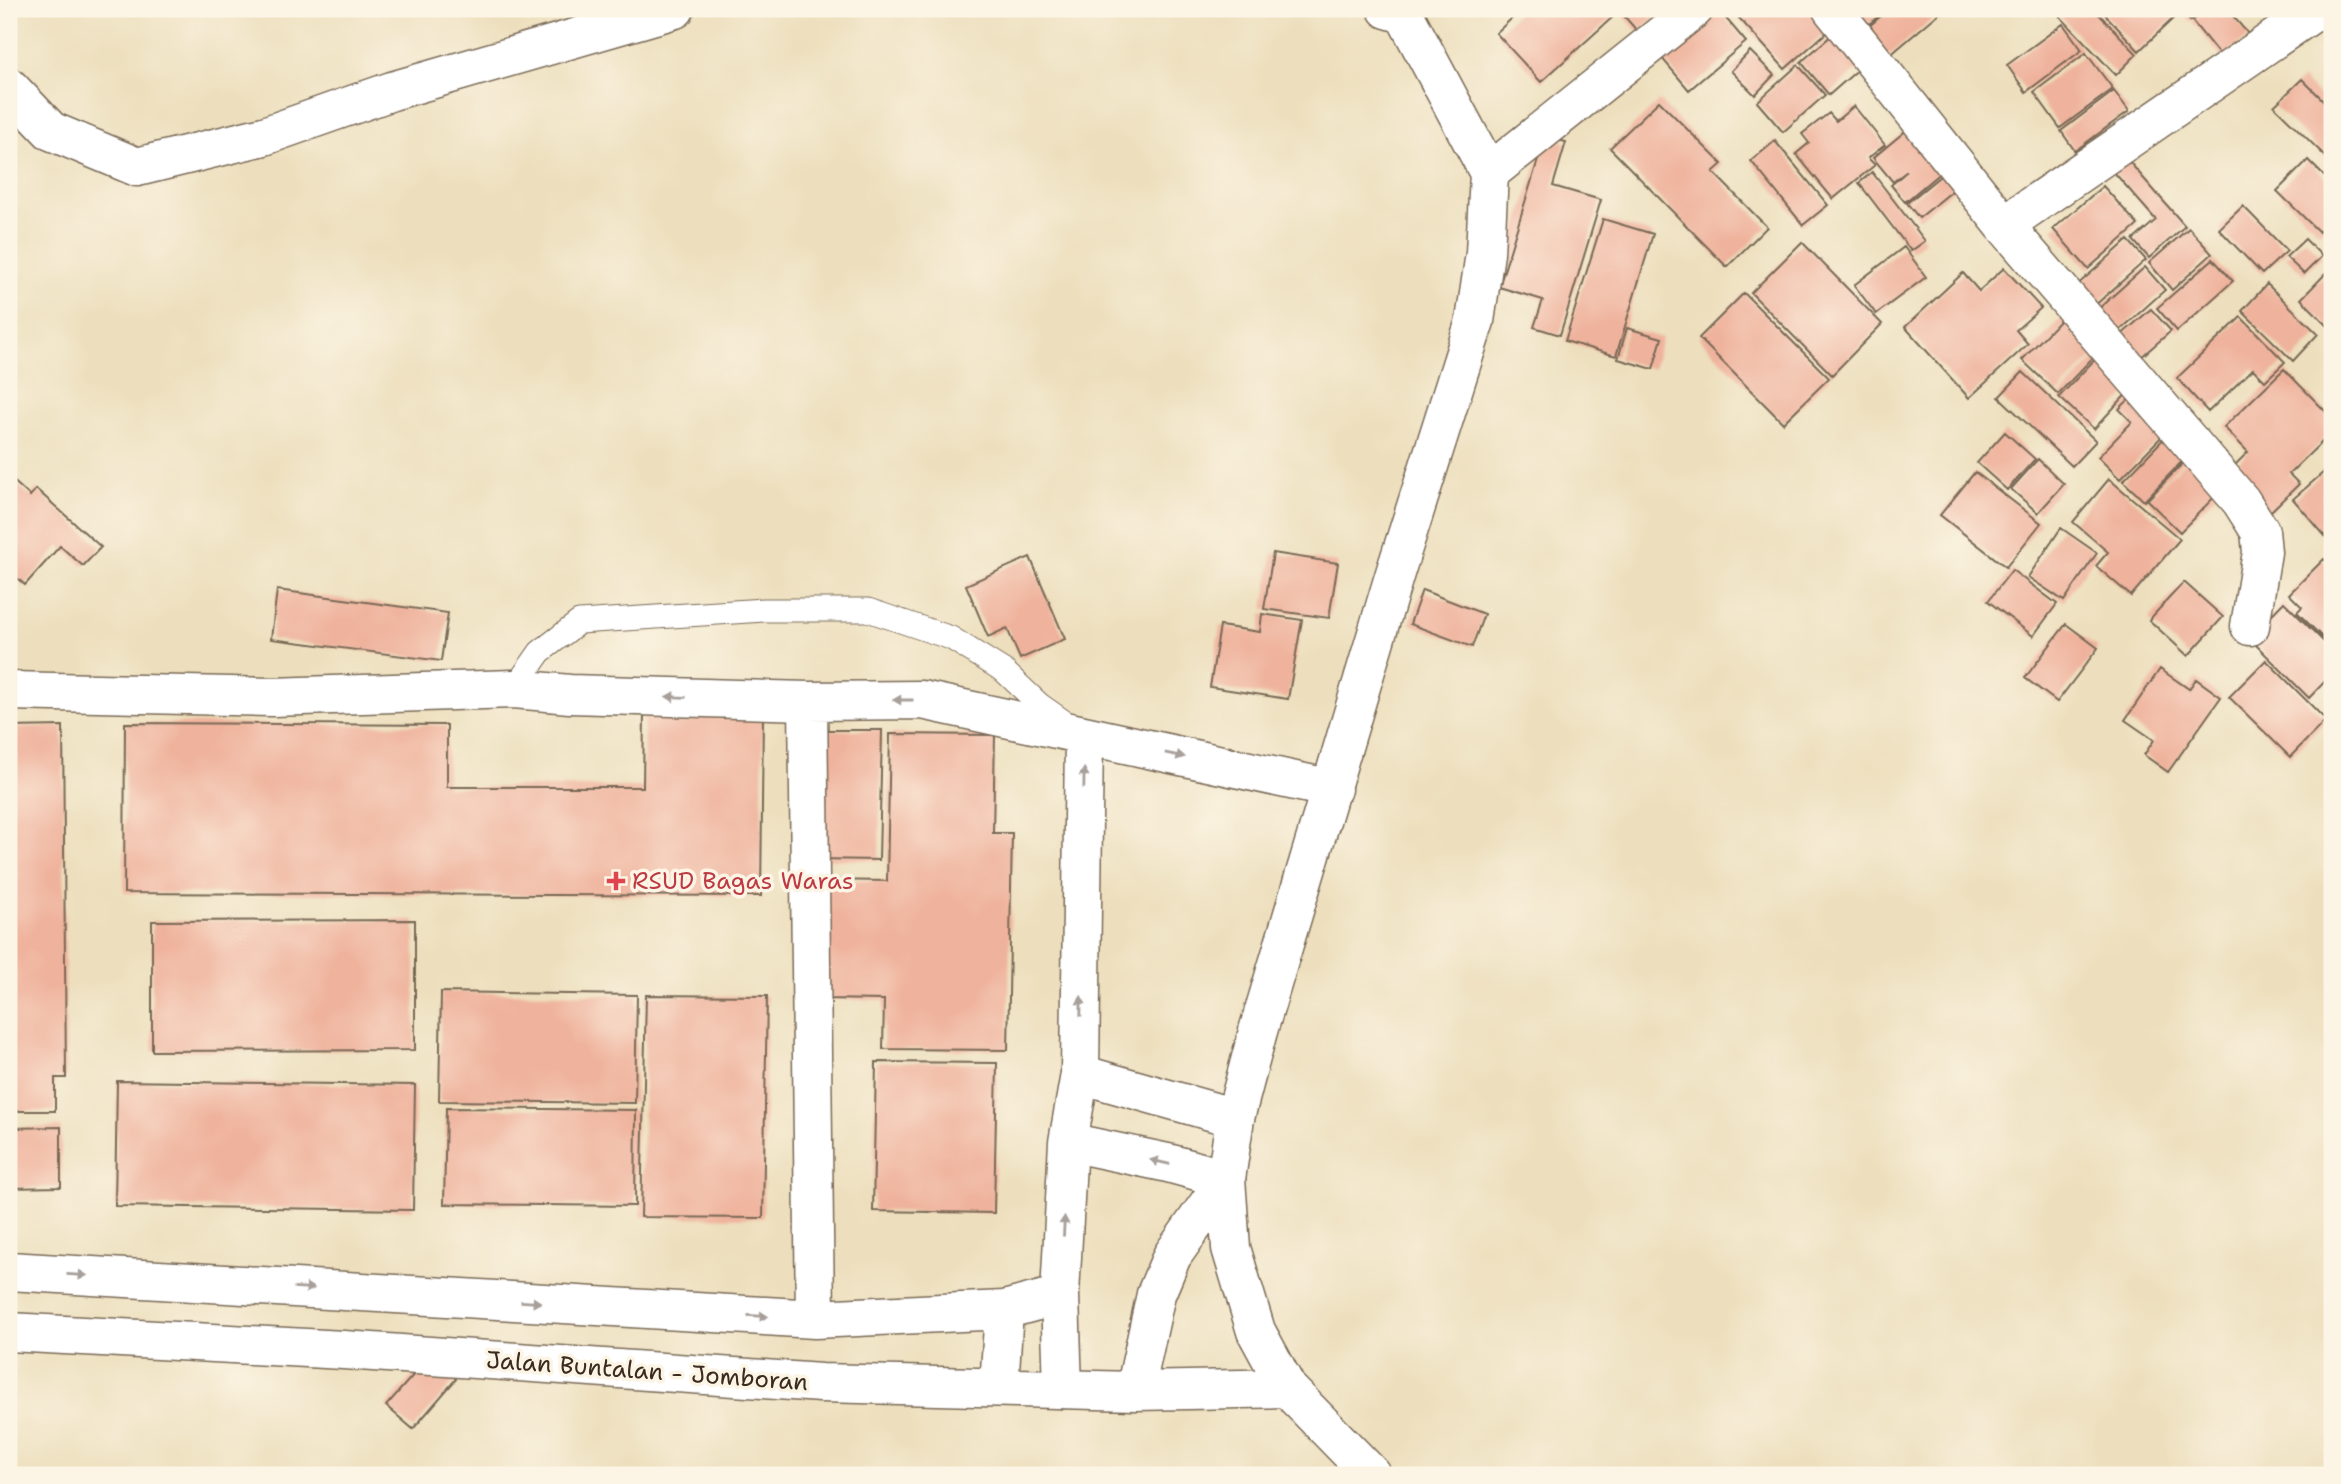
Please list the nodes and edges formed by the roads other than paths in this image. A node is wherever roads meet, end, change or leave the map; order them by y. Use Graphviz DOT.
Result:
graph roads {
  1 [pos="675,9"];
  2 [pos="1694,9"];
  3 [pos="1832,9"];
  4 [pos="2318,9"];
  5 [pos="1399,10"];
  6 [pos="9,87"];
  7 [pos="1489,173"];
  8 [pos="2004,225"];
  9 [pos="2249,626"];
  10 [pos="514,690"];
  11 [pos="9,691"];
  12 [pos="808,701"];
  13 [pos="1084,736"];
  14 [pos="1332,789"];
  15 [pos="1080,1074"];
  16 [pos="1235,1118"];
  17 [pos="1068,1142"];
  18 [pos="1226,1179"];
  19 [pos="9,1271"];
  20 [pos="1060,1295"];
  21 [pos="1004,1310"];
  22 [pos="815,1319"];
  23 [pos="9,1332"];
  24 [pos="999,1388"];
  25 [pos="1287,1388"];
  26 [pos="1063,1390"];
  27 [pos="1135,1391"];
  28 [pos="1372,1475"];
  1 -- 6 [label="street"];
  2 -- 7 [label="street"];
  3 -- 8 [label="street"];
  4 -- 8 [label="street"];
  5 -- 7 [label="street"];
  7 -- 14 [label="street"];
  8 -- 9 [label="street"];
  10 -- 11 [label="street"];
  12 -- 10 [label="street, one-way"];
  10 -- 13 [label="lane"];
  13 -- 12 [label="street, one-way"];
  12 -- 22 [label="street"];
  13 -- 14 [label="street, one-way"];
  15 -- 13 [label="street, one-way"];
  14 -- 16 [label="street"];
  15 -- 16 [label="street"];
  15 -- 17 [label="street"];
  16 -- 18 [label="street"];
  18 -- 17 [label="street, one-way"];
  20 -- 17 [label="street, one-way"];
  18 -- 25 [label="street"];
  18 -- 27 [label="street"];
  19 -- 22 [label="street, one-way"];
  20 -- 21 [label="street"];
  20 -- 26 [label="street"];
  21 -- 22 [label="street"];
  21 -- 24 [label="street"];
  23 -- 24 [label="street, Jalan Buntalan - Jomboran"];
  24 -- 26 [label="street, Jalan Buntalan - Jomboran"];
  25 -- 27 [label="street, Jalan Buntalan - Jomboran"];
  25 -- 28 [label="street"];
  26 -- 27 [label="street, Jalan Buntalan - Jomboran"];
}
